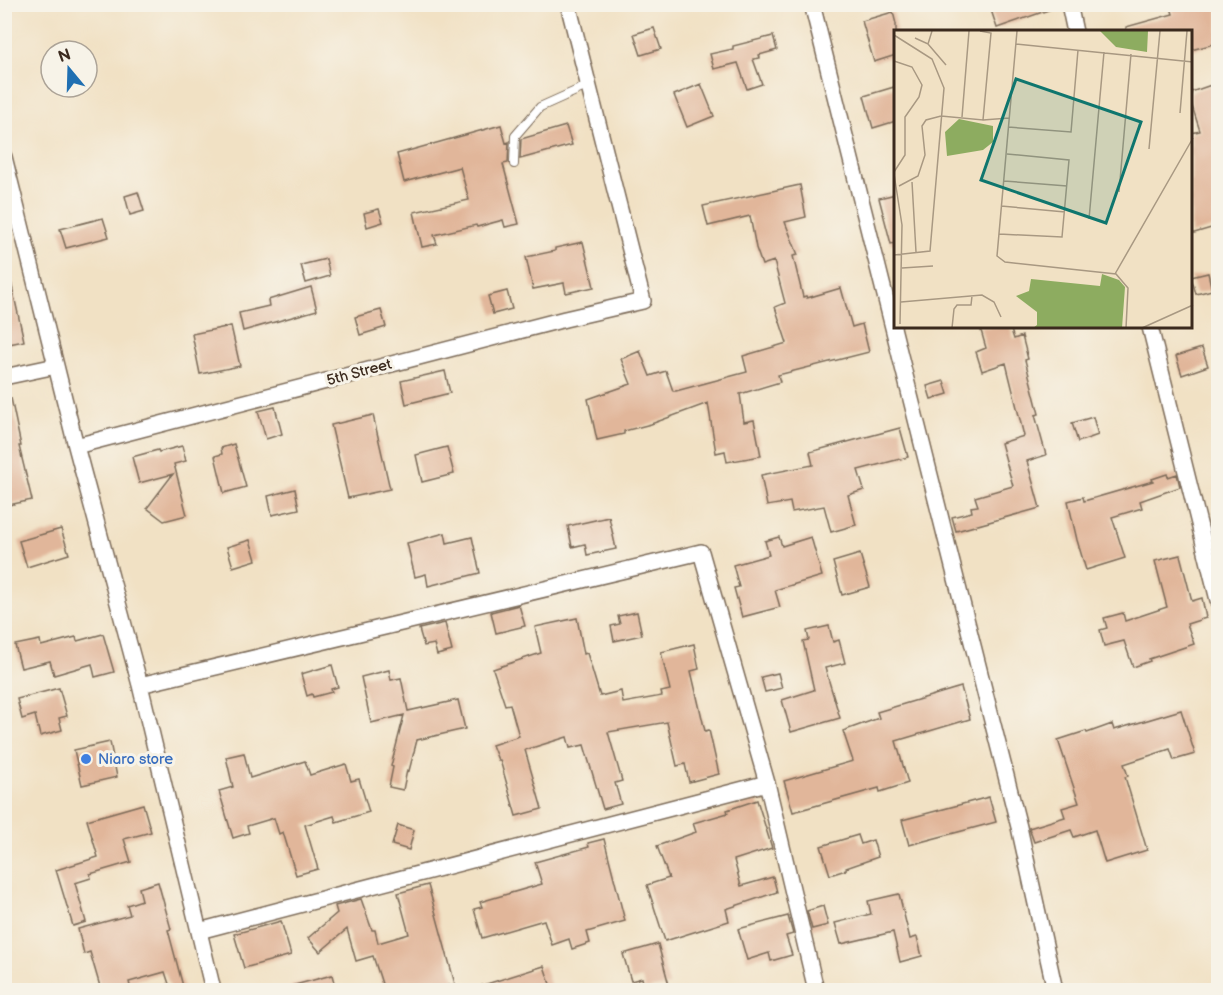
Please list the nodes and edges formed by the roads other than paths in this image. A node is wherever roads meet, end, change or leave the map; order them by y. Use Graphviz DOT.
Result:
graph roads {
  1 [pos="568,4"];
  2 [pos="812,4"];
  3 [pos="1069,4"];
  4 [pos="1075,30"];
  5 [pos="589,85"];
  6 [pos="4,157"];
  7 [pos="514,164"];
  8 [pos="1150,328"];
  9 [pos="56,366"];
  10 [pos="4,377"];
  11 [pos="76,446"];
  12 [pos="1218,600"];
  13 [pos="140,685"];
  14 [pos="767,783"];
  15 [pos="199,931"];
  16 [pos="213,990"];
  17 [pos="816,990"];
  18 [pos="1055,990"];
  1 -- 5 [label="street"];
  2 -- 18 [label="street"];
  3 -- 4 [label="street"];
  5 -- 7 [label="lane"];
  5 -- 11 [label="street, 5th Street"];
  6 -- 9 [label="street"];
  8 -- 12 [label="street"];
  9 -- 10 [label="street"];
  9 -- 11 [label="street"];
  11 -- 13 [label="street"];
  13 -- 14 [label="street"];
  13 -- 15 [label="street"];
  14 -- 15 [label="street"];
  14 -- 17 [label="street"];
  15 -- 16 [label="street"];
}
